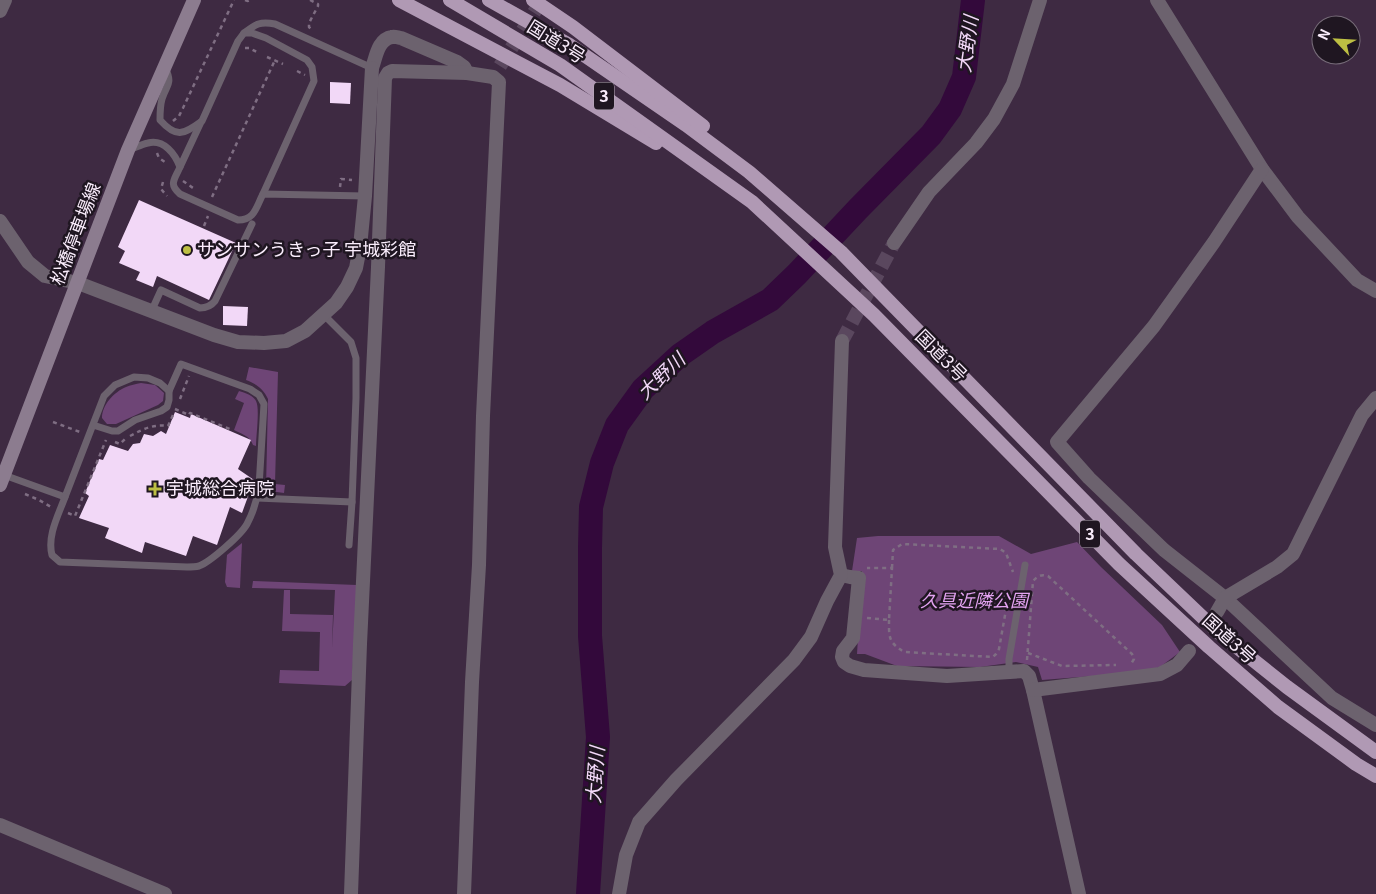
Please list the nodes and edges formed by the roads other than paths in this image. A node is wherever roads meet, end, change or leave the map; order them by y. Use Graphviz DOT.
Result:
graph roads {
  1 [pos="5,0"];
  2 [pos="194,0"];
  3 [pos="399,0"];
  4 [pos="450,0"];
  5 [pos="489,0"];
  6 [pos="533,0"];
  7 [pos="1040,0"];
  8 [pos="1157,0"];
  9 [pos="0,11"];
  10 [pos="244,33"];
  11 [pos="164,67"];
  12 [pos="372,68"];
  13 [pos="467,73"];
  14 [pos="202,122"];
  15 [pos="128,150"];
  16 [pos="180,167"];
  17 [pos="1262,169"];
  18 [pos="749,172"];
  19 [pos="263,194"];
  20 [pos="365,196"];
  21 [pos="749,205"];
  22 [pos="0,221"];
  23 [pos="252,224"];
  24 [pos="894,244"];
  25 [pos="78,284"];
  26 [pos="1376,291"];
  27 [pos="151,312"];
  28 [pos="324,315"];
  29 [pos="842,341"];
  30 [pos="169,391"];
  31 [pos="1376,398"];
  32 [pos="93,425"];
  33 [pos="2,480"];
  34 [pos="65,497"];
  35 [pos="258,498"];
  36 [pos="352,502"];
  37 [pos="349,545"];
  38 [pos="1025,565"];
  39 [pos="841,575"];
  40 [pos="1226,598"];
  41 [pos="1217,612"];
  42 [pos="1189,651"];
  43 [pos="1009,672"];
  44 [pos="1033,690"];
  45 [pos="1376,725"];
  46 [pos="1376,752"];
  47 [pos="1376,776"];
  48 [pos="0,825"];
  49 [pos="165,894"];
  50 [pos="351,894"];
  51 [pos="464,894"];
  52 [pos="619,894"];
  53 [pos="1079,894"];
  1 -- 9 [label="street"];
  2 -- 11 [label="main road, 松橋停車場線"];
  3 -- 21 [label="highway"];
  4 -- 21 [label="highway, 国道3号 / 3"];
  5 -- 18 [label="highway, 国道3号 / 3"];
  6 -- 18 [label="highway"];
  7 -- 24 [label="street"];
  8 -- 17 [label="street"];
  10 -- 12 [label="lane"];
  10 -- 14 [label="lane"];
  10 -- 19 [label="lane"];
  11 -- 14 [label="lane"];
  11 -- 15 [label="main road, 松橋停車場線"];
  12 -- 13 [label="street"];
  12 -- 20 [label="street"];
  13 -- 50 [label="street"];
  13 -- 51 [label="street"];
  14 -- 16 [label="lane"];
  15 -- 16 [label="lane"];
  15 -- 25 [label="main road, 松橋停車場線"];
  16 -- 19 [label="lane"];
  17 -- 26 [label="street"];
  17 -- 40 [label="street"];
  18 -- 46 [label="highway, 国道3号 / 3"];
  19 -- 20 [label="lane"];
  20 -- 28 [label="street"];
  21 -- 47 [label="highway, 国道3号 / 3"];
  22 -- 25 [label="street"];
  23 -- 27 [label="lane"];
  25 -- 27 [label="street"];
  25 -- 33 [label="main road, 松橋停車場線"];
  27 -- 28 [label="street"];
  28 -- 36 [label="lane"];
  29 -- 39 [label="street"];
  30 -- 32 [label="lane"];
  30 -- 32 [label="lane"];
  30 -- 35 [label="lane"];
  31 -- 40 [label="street"];
  32 -- 34 [label="lane"];
  33 -- 34 [label="lane"];
  34 -- 35 [label="lane"];
  35 -- 36 [label="lane"];
  36 -- 37 [label="lane"];
  38 -- 43 [label="lane"];
  39 -- 43 [label="street"];
  39 -- 52 [label="street"];
  40 -- 41 [label="street"];
  40 -- 45 [label="street"];
  42 -- 44 [label="street"];
  43 -- 44 [label="street"];
  44 -- 53 [label="street"];
  48 -- 49 [label="street"];
}
